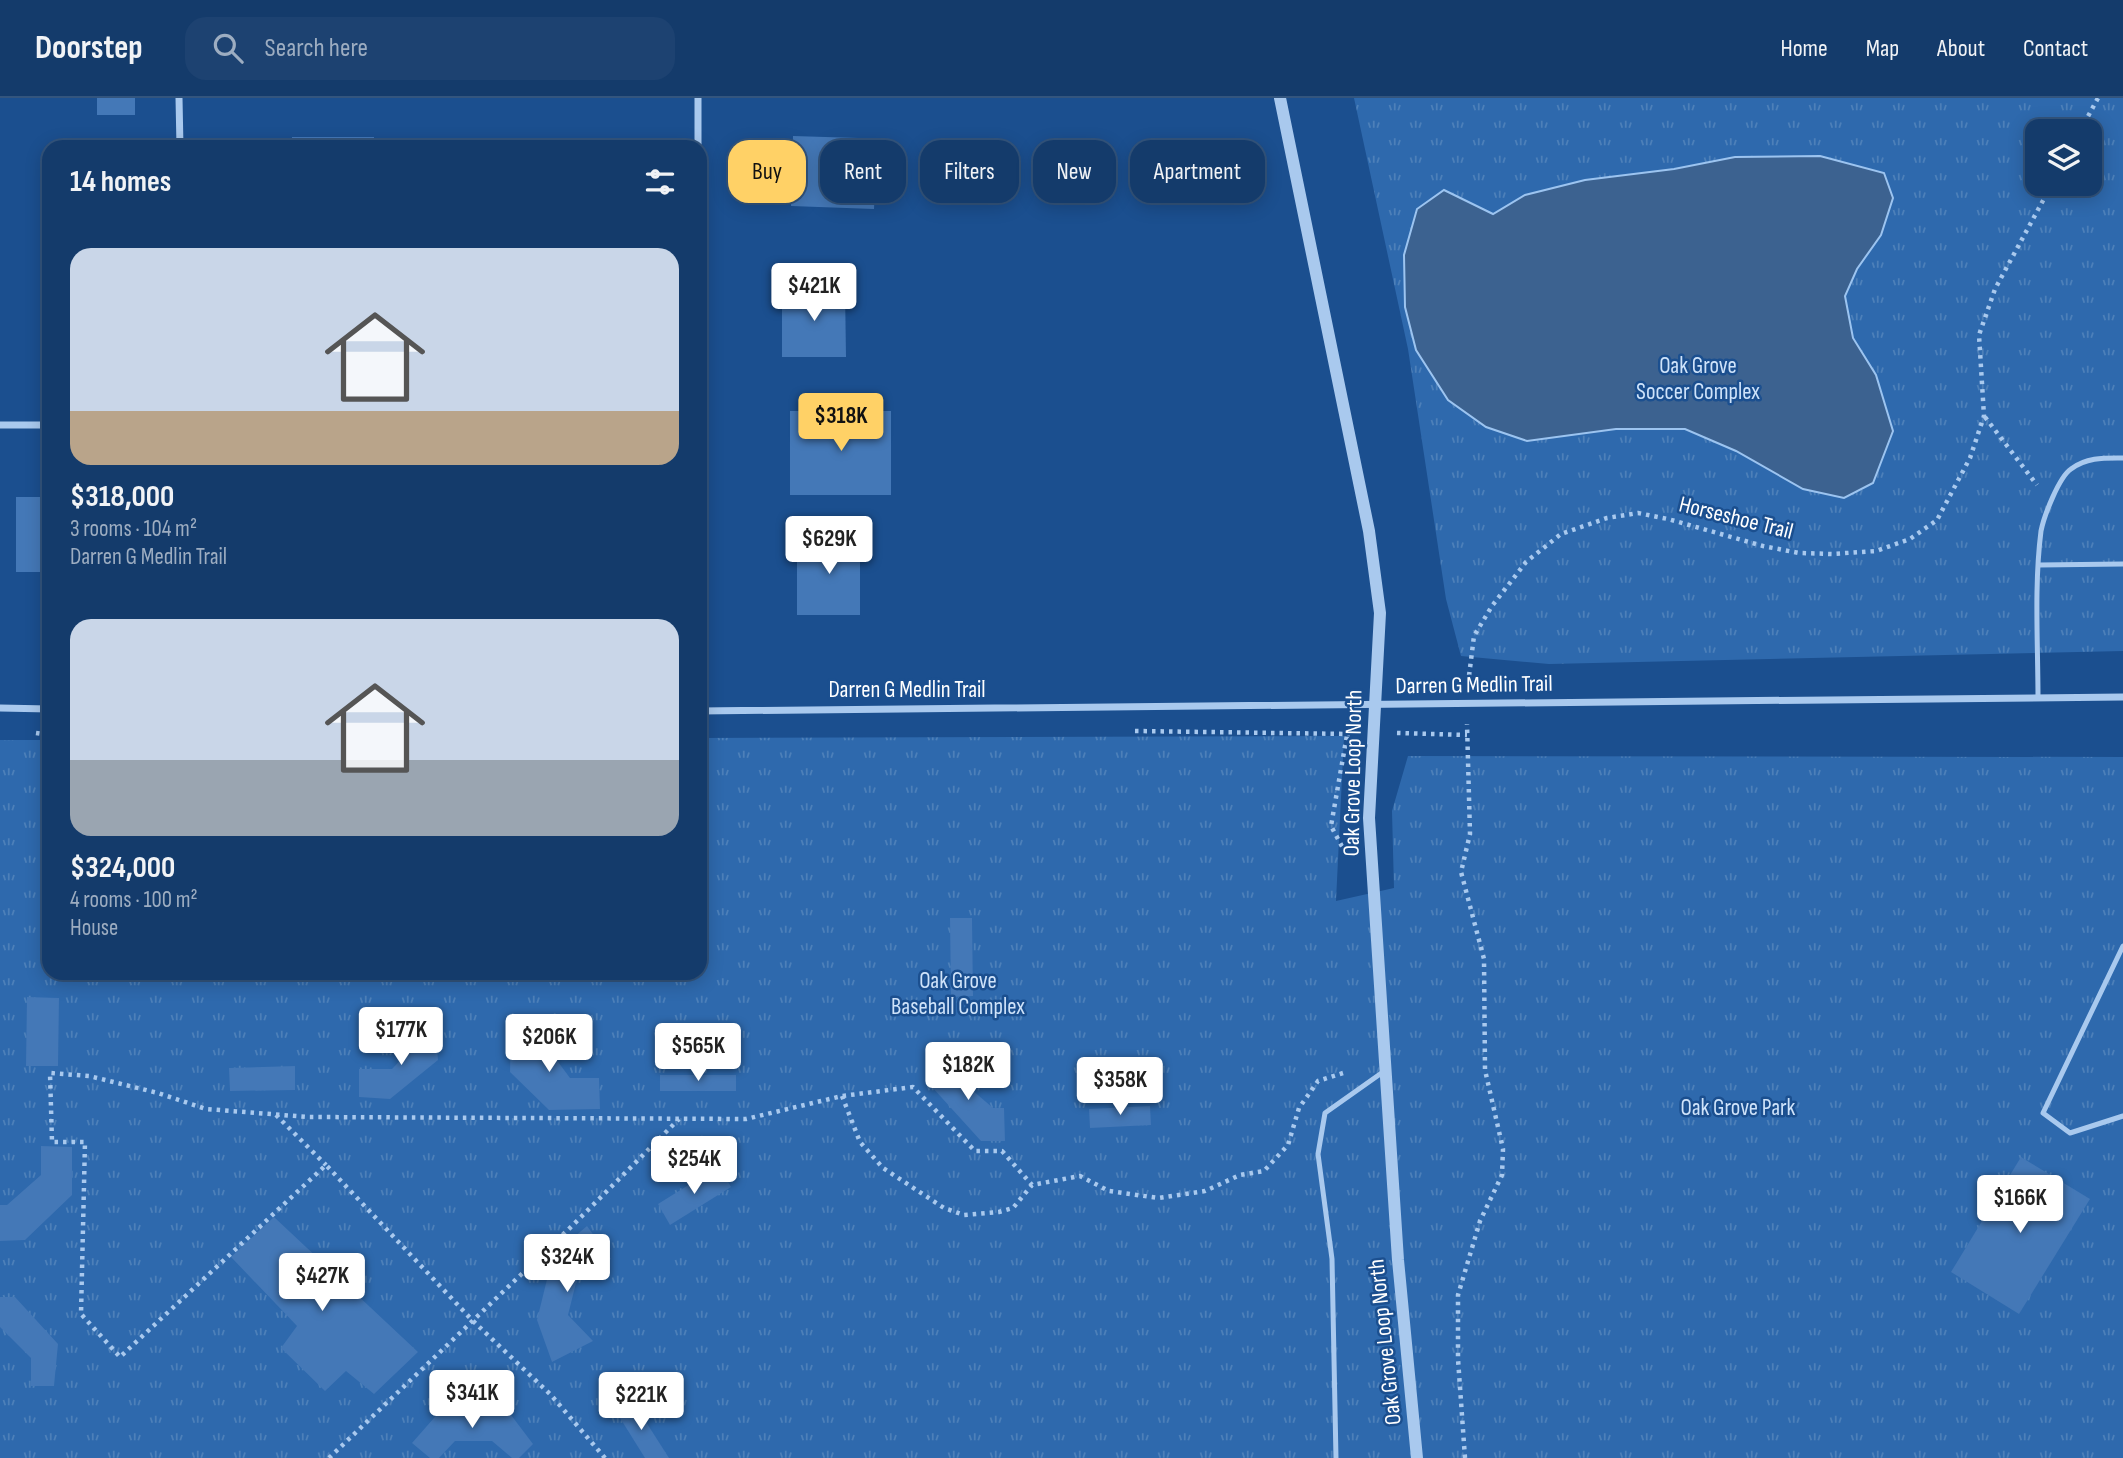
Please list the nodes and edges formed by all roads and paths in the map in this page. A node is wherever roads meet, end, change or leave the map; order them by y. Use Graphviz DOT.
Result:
graph roads {
  1 [pos="179,98"];
  2 [pos="698,98"];
  3 [pos="1280,98"];
  4 [pos="2098,98"];
  5 [pos="2087,119"];
  6 [pos="180,140"];
  7 [pos="698,140"];
  8 [pos="2045,196"];
  9 [pos="1984,416"];
  10 [pos="0,425"];
  11 [pos="42,425"];
  12 [pos="2123,458"];
  13 [pos="2051,503"];
  14 [pos="2123,564"];
  15 [pos="2039,565"];
  16 [pos="2123,697"];
  17 [pos="2038,698"];
  18 [pos="1375,705"];
  19 [pos="1466,705"];
  20 [pos="0,708"];
  21 [pos="42,709"];
  22 [pos="707,711"];
  23 [pos="1373,734"];
  24 [pos="1467,735"];
  25 [pos="1347,855"];
  26 [pos="2123,946"];
  27 [pos="1385,1070"];
  28 [pos="1352,1071"];
  29 [pos="842,1096"];
  30 [pos="275,1114"];
  31 [pos="2123,1116"];
  32 [pos="680,1119"];
  33 [pos="326,1165"];
  34 [pos="1032,1185"];
  35 [pos="472,1320"];
  36 [pos="329,1458"];
  37 [pos="605,1458"];
  38 [pos="1336,1458"];
  39 [pos="1417,1458"];
  40 [pos="1465,1458"];
  1 -- 6 [label="street"];
  2 -- 7 [label="street"];
  3 -- 18 [label="street, Oak Grove Loop North"];
  4 -- 5 [label="path"];
  8 -- 9 [label="path, Horseshoe Trail"];
  9 -- 13 [label="path"];
  9 -- 19 [label="path, Horseshoe Trail"];
  10 -- 11 [label="street"];
  12 -- 13 [label="lane"];
  13 -- 15 [label="lane"];
  14 -- 15 [label="lane"];
  15 -- 17 [label="lane"];
  16 -- 17 [label="street, Darren G Medlin Trail"];
  17 -- 19 [label="street, Darren G Medlin Trail"];
  18 -- 19 [label="street, Darren G Medlin Trail"];
  18 -- 22 [label="street, Darren G Medlin Trail"];
  18 -- 23 [label="street, Oak Grove Loop North"];
  19 -- 24 [label="path, Horseshoe Trail"];
  20 -- 21 [label="street"];
  23 -- 24 [label="path"];
  23 -- 25 [label="path"];
  23 -- 27 [label="street, Oak Grove Loop North"];
  24 -- 40 [label="path, Horseshoe Trail"];
  26 -- 31 [label="lane"];
  27 -- 38 [label="lane"];
  27 -- 39 [label="street, Oak Grove Loop North"];
  28 -- 34 [label="path"];
  29 -- 32 [label="path"];
  29 -- 34 [label="path"];
  29 -- 34 [label="path"];
  30 -- 32 [label="path"];
  30 -- 33 [label="path"];
  30 -- 33 [label="path"];
  32 -- 35 [label="path"];
  33 -- 35 [label="path"];
  35 -- 36 [label="path"];
  35 -- 37 [label="path"];
}
